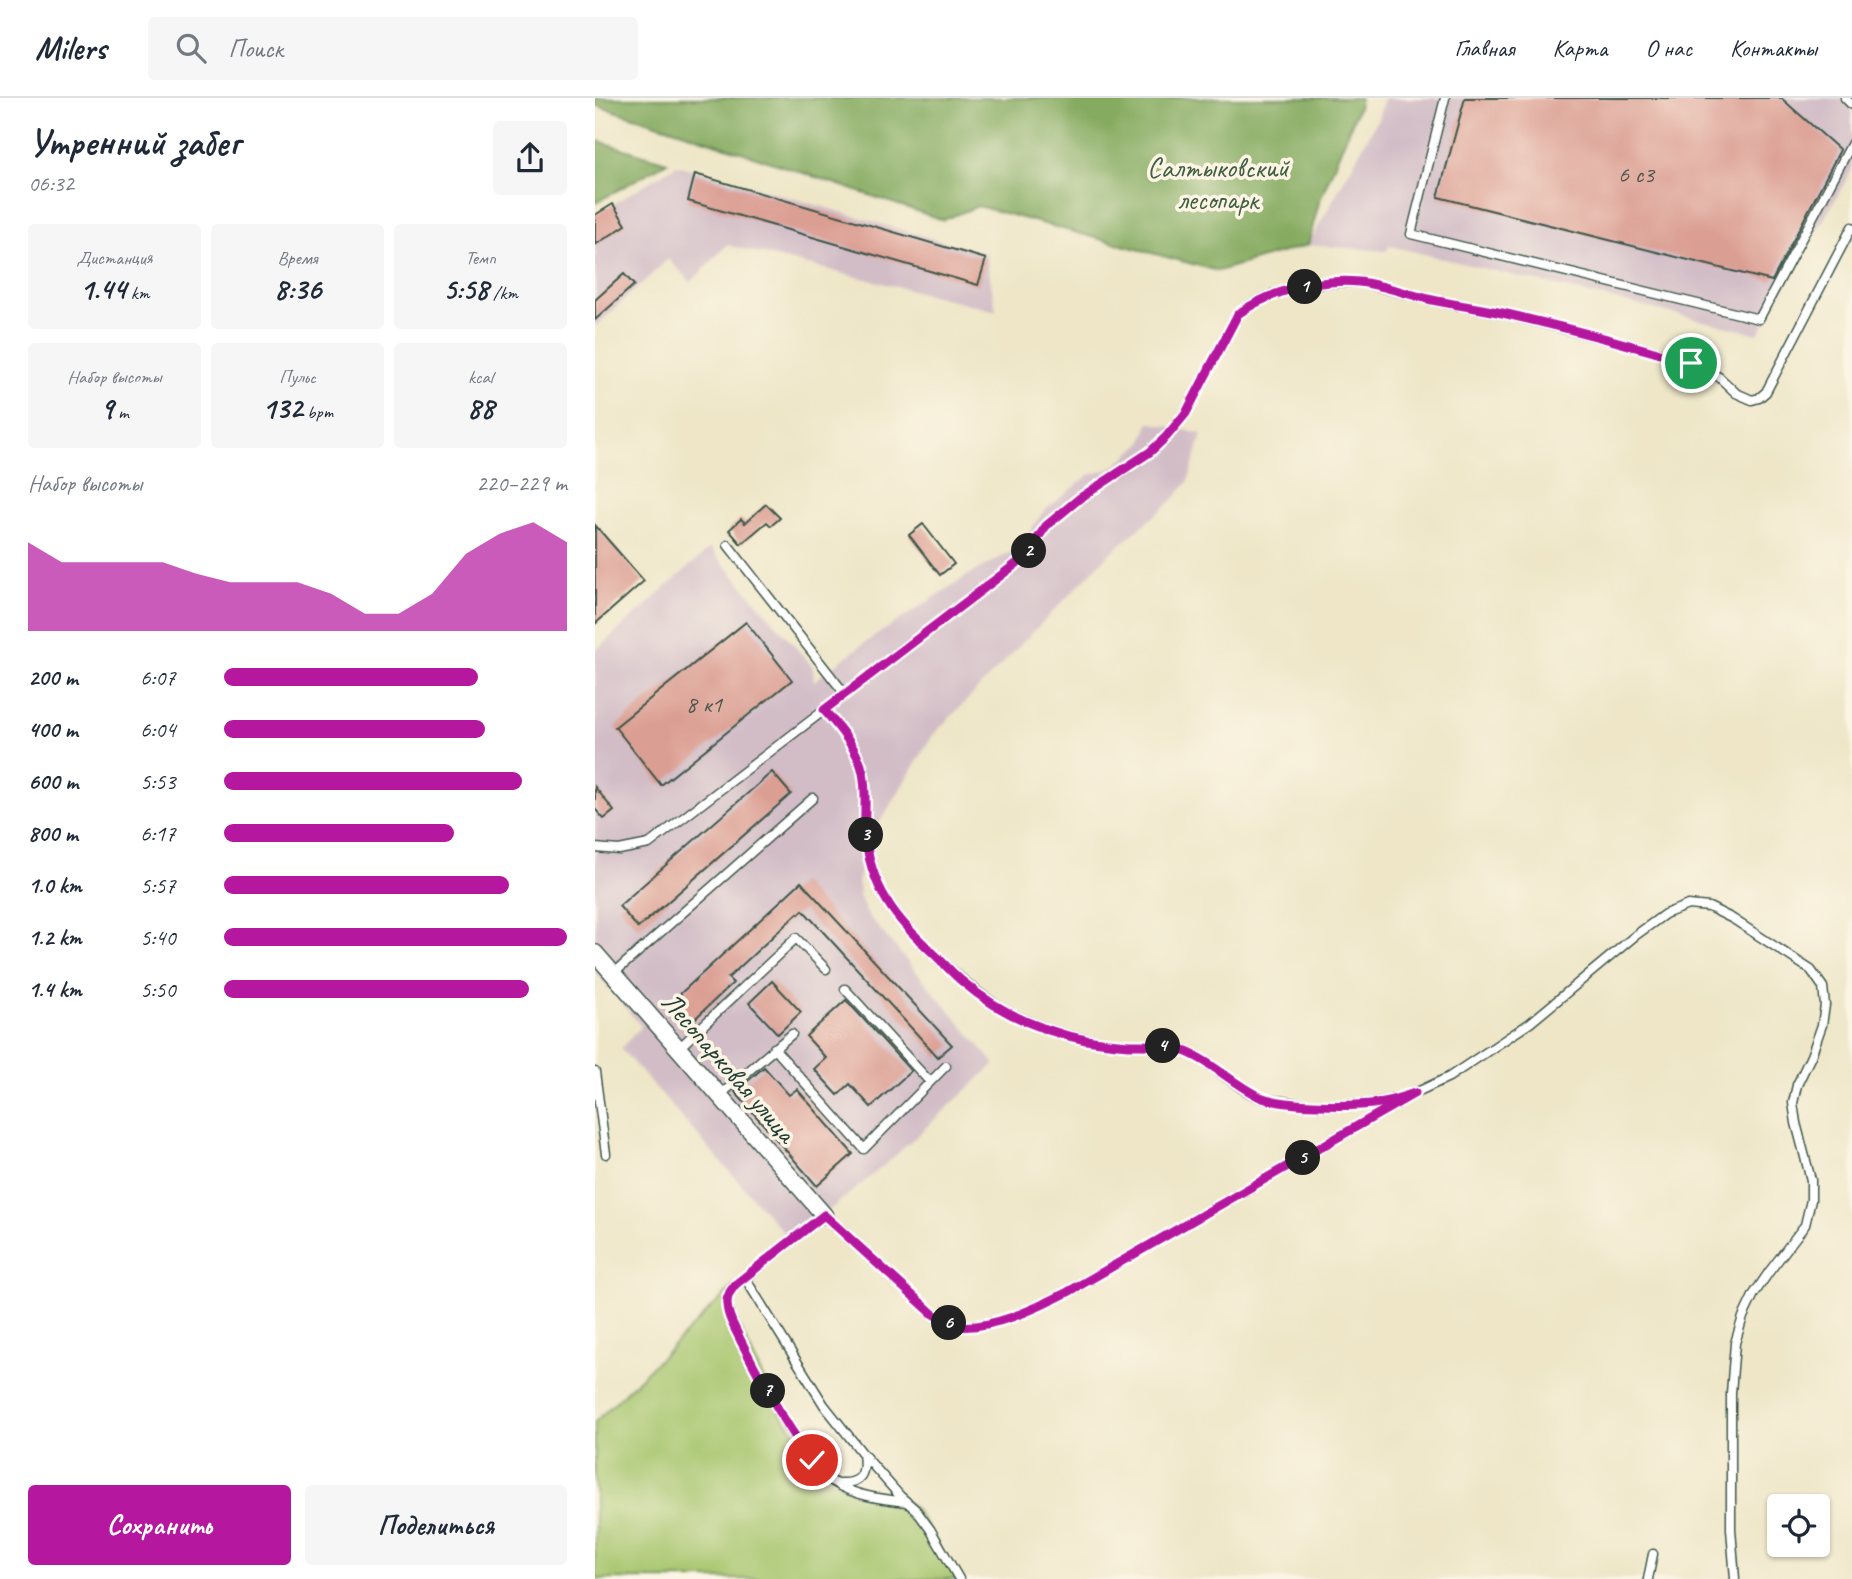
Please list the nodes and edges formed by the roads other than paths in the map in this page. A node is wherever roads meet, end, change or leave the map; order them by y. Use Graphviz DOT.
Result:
graph roads {
  1 [pos="1445,98"];
  2 [pos="1845,98"];
  3 [pos="1852,105"];
  4 [pos="1852,143"];
  5 [pos="1852,227"];
  6 [pos="728,544"];
  7 [pos="845,694"];
  8 [pos="824,710"];
  9 [pos="813,798"];
  10 [pos="595,848"];
  11 [pos="595,953"];
  12 [pos="826,969"];
  13 [pos="613,974"];
  14 [pos="845,989"];
  15 [pos="792,1034"];
  16 [pos="774,1048"];
  17 [pos="678,1049"];
  18 [pos="946,1066"];
  19 [pos="595,1072"];
  20 [pos="930,1082"];
  21 [pos="1415,1093"];
  22 [pos="719,1096"];
  23 [pos="606,1154"];
  24 [pos="824,1215"];
  25 [pos="745,1278"];
  26 [pos="863,1454"];
  27 [pos="835,1483"];
  28 [pos="907,1502"];
  29 [pos="1653,1554"];
  30 [pos="959,1579"];
  31 [pos="1648,1579"];
  32 [pos="1735,1579"];
  1 -- 4 [label="lane"];
  2 -- 3 [label="lane"];
  5 -- 7 [label="lane"];
  6 -- 7 [label="lane"];
  7 -- 8 [label="lane"];
  8 -- 10 [label="lane"];
  8 -- 21 [label="lane"];
  9 -- 13 [label="lane"];
  11 -- 13 [label="street, Лесопарковая улица"];
  12 -- 17 [label="lane"];
  13 -- 17 [label="street, Лесопарковая улица"];
  14 -- 20 [label="lane"];
  15 -- 16 [label="lane"];
  16 -- 20 [label="lane"];
  16 -- 22 [label="lane"];
  17 -- 22 [label="street, Лесопарковая улица"];
  18 -- 20 [label="lane"];
  19 -- 23 [label="lane"];
  21 -- 24 [label="lane"];
  21 -- 32 [label="lane"];
  22 -- 24 [label="street, Лесопарковая улица"];
  24 -- 25 [label="lane"];
  25 -- 26 [label="lane"];
  25 -- 27 [label="lane"];
  26 -- 27 [label="lane"];
  26 -- 28 [label="lane"];
  27 -- 28 [label="lane"];
  28 -- 30 [label="lane"];
  29 -- 31 [label="lane"];
}
